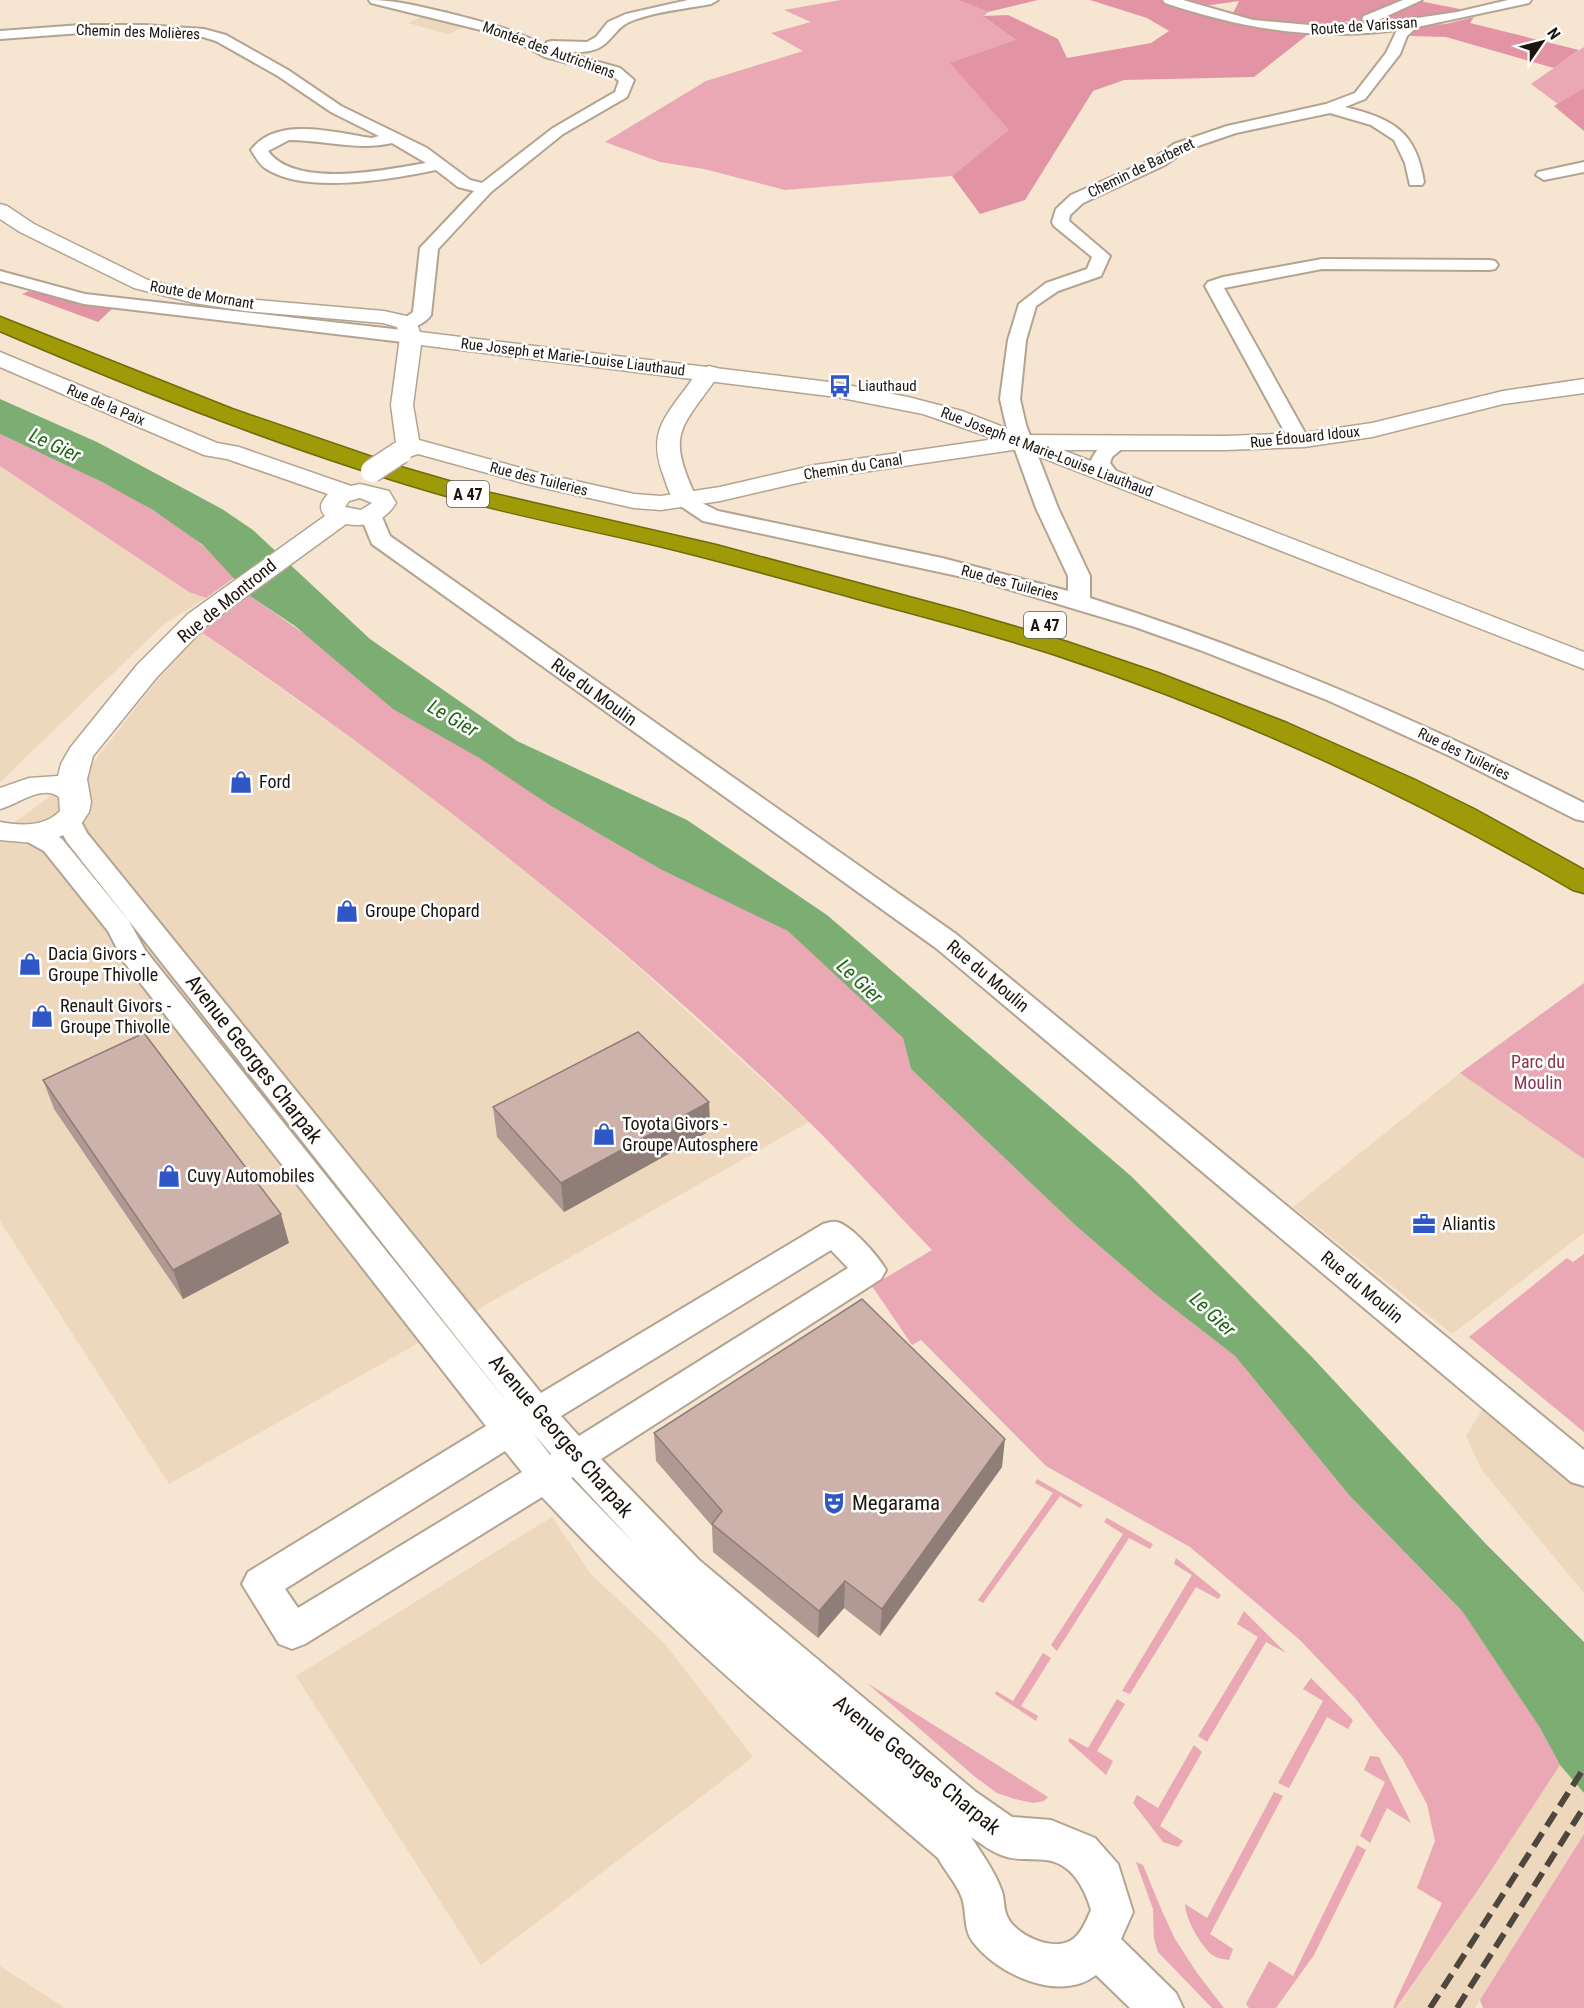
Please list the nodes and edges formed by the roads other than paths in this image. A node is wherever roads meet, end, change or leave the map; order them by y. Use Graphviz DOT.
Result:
graph roads {
  1 [pos="376,0"];
  2 [pos="711,0"];
  3 [pos="1170,0"];
  4 [pos="1415,0"];
  5 [pos="1524,0"];
  6 [pos="1412,24"];
  7 [pos="1329,31"];
  8 [pos="0,35"];
  9 [pos="535,46"];
  10 [pos="1329,108"];
  11 [pos="394,137"];
  12 [pos="439,165"];
  13 [pos="1584,167"];
  14 [pos="1544,175"];
  15 [pos="1416,182"];
  16 [pos="485,189"];
  17 [pos="0,210"];
  18 [pos="1489,265"];
  19 [pos="0,276"];
  20 [pos="0,308"];
  21 [pos="0,323"];
  22 [pos="409,330"];
  23 [pos="0,359"];
  24 [pos="709,373"];
  25 [pos="1584,386"];
  26 [pos="1299,440"];
  27 [pos="1022,442"];
  28 [pos="1120,442"];
  29 [pos="407,449"];
  30 [pos="212,450"];
  31 [pos="1108,476"];
  32 [pos="310,480"];
  33 [pos="377,487"];
  34 [pos="686,501"];
  35 [pos="335,510"];
  36 [pos="1079,602"];
  37 [pos="1584,661"];
  38 [pos="80,754"];
  39 [pos="27,786"];
  40 [pos="0,800"];
  41 [pos="71,807"];
  42 [pos="1584,813"];
  43 [pos="11,834"];
  44 [pos="1584,863"];
  45 [pos="1584,883"];
  46 [pos="524,1421"];
  47 [pos="576,1458"];
  48 [pos="1584,1472"];
  49 [pos="546,1476"];
  50 [pos="1096,1945"];
  51 [pos="1161,2008"];
  1 -- 9 [label="street, Montée des Autrichiens"];
  2 -- 9 [label="street"];
  3 -- 7 [label="street, Route de Varissan"];
  4 -- 7 [label="street"];
  5 -- 6 [label="street, Route de Varissan"];
  6 -- 7 [label="street, Route de Varissan"];
  6 -- 10 [label="street, Chemin de Barberet"];
  8 -- 11 [label="street, Chemin des Molières"];
  9 -- 16 [label="street, Montée des Autrichiens"];
  10 -- 15 [label="street, Chemin de Barberet"];
  10 -- 27 [label="street, Chemin de Barberet"];
  11 -- 12 [label="street, Chemin des Molières"];
  11 -- 12 [label="street"];
  12 -- 16 [label="street, Chemin des Molières"];
  13 -- 14 [label="street"];
  16 -- 22 [label="street, Montée des Autrichiens"];
  17 -- 22 [label="main road, Route de Mornant"];
  18 -- 26 [label="street"];
  19 -- 22 [label="street"];
  20 -- 44 [label="highway, A 47"];
  21 -- 45 [label="highway, A 47"];
  22 -- 24 [label="main road, Rue Joseph et Marie-Louise Liauthaud"];
  22 -- 29 [label="main road"];
  23 -- 30 [label="main road, Rue de la Paix"];
  24 -- 27 [label="main road, Rue Joseph et Marie-Louise Liauthaud"];
  24 -- 34 [label="main road"];
  25 -- 26 [label="main road, Rue Édouard Idoux"];
  26 -- 28 [label="main road, Rue Édouard Idoux"];
  27 -- 28 [label="main road, Rue Édouard Idoux"];
  27 -- 31 [label="main road, Rue Joseph et Marie-Louise Liauthaud"];
  27 -- 34 [label="main road, Chemin du Canal"];
  27 -- 36 [label="street, Chemin de Barberet"];
  28 -- 31 [label="street"];
  29 -- 33 [label="main road"];
  29 -- 34 [label="main road, Rue des Tuileries"];
  30 -- 32 [label="main road, Rue de la Paix"];
  30 -- 35 [label="main road, Rue de la Paix"];
  31 -- 37 [label="main road, Rue Joseph et Marie-Louise Liauthaud"];
  32 -- 33 [label="main road"];
  32 -- 35 [label="main road, Rue de la Paix"];
  33 -- 35 [label="main road"];
  33 -- 48 [label="street, Rue du Moulin"];
  34 -- 36 [label="street, Rue des Tuileries"];
  35 -- 38 [label="main road, Rue de Montrond"];
  36 -- 42 [label="street, Rue des Tuileries"];
  38 -- 39 [label="main road, Rue de Montrond"];
  38 -- 41 [label="main road, Rue de Montrond"];
  39 -- 40 [label="main road, Rue de Montrond"];
  39 -- 41 [label="main road"];
  41 -- 43 [label="main road"];
  41 -- 46 [label="street, Avenue Georges Charpak"];
  43 -- 46 [label="street, Avenue Georges Charpak"];
  46 -- 47 [label="street, Avenue Georges Charpak"];
  46 -- 47 [label="street"];
  46 -- 49 [label="street, Avenue Georges Charpak"];
  46 -- 49 [label="street"];
  47 -- 49 [label="street"];
  47 -- 50 [label="street, Avenue Georges Charpak"];
  49 -- 50 [label="street, Avenue Georges Charpak"];
  50 -- 51 [label="street"];
}
